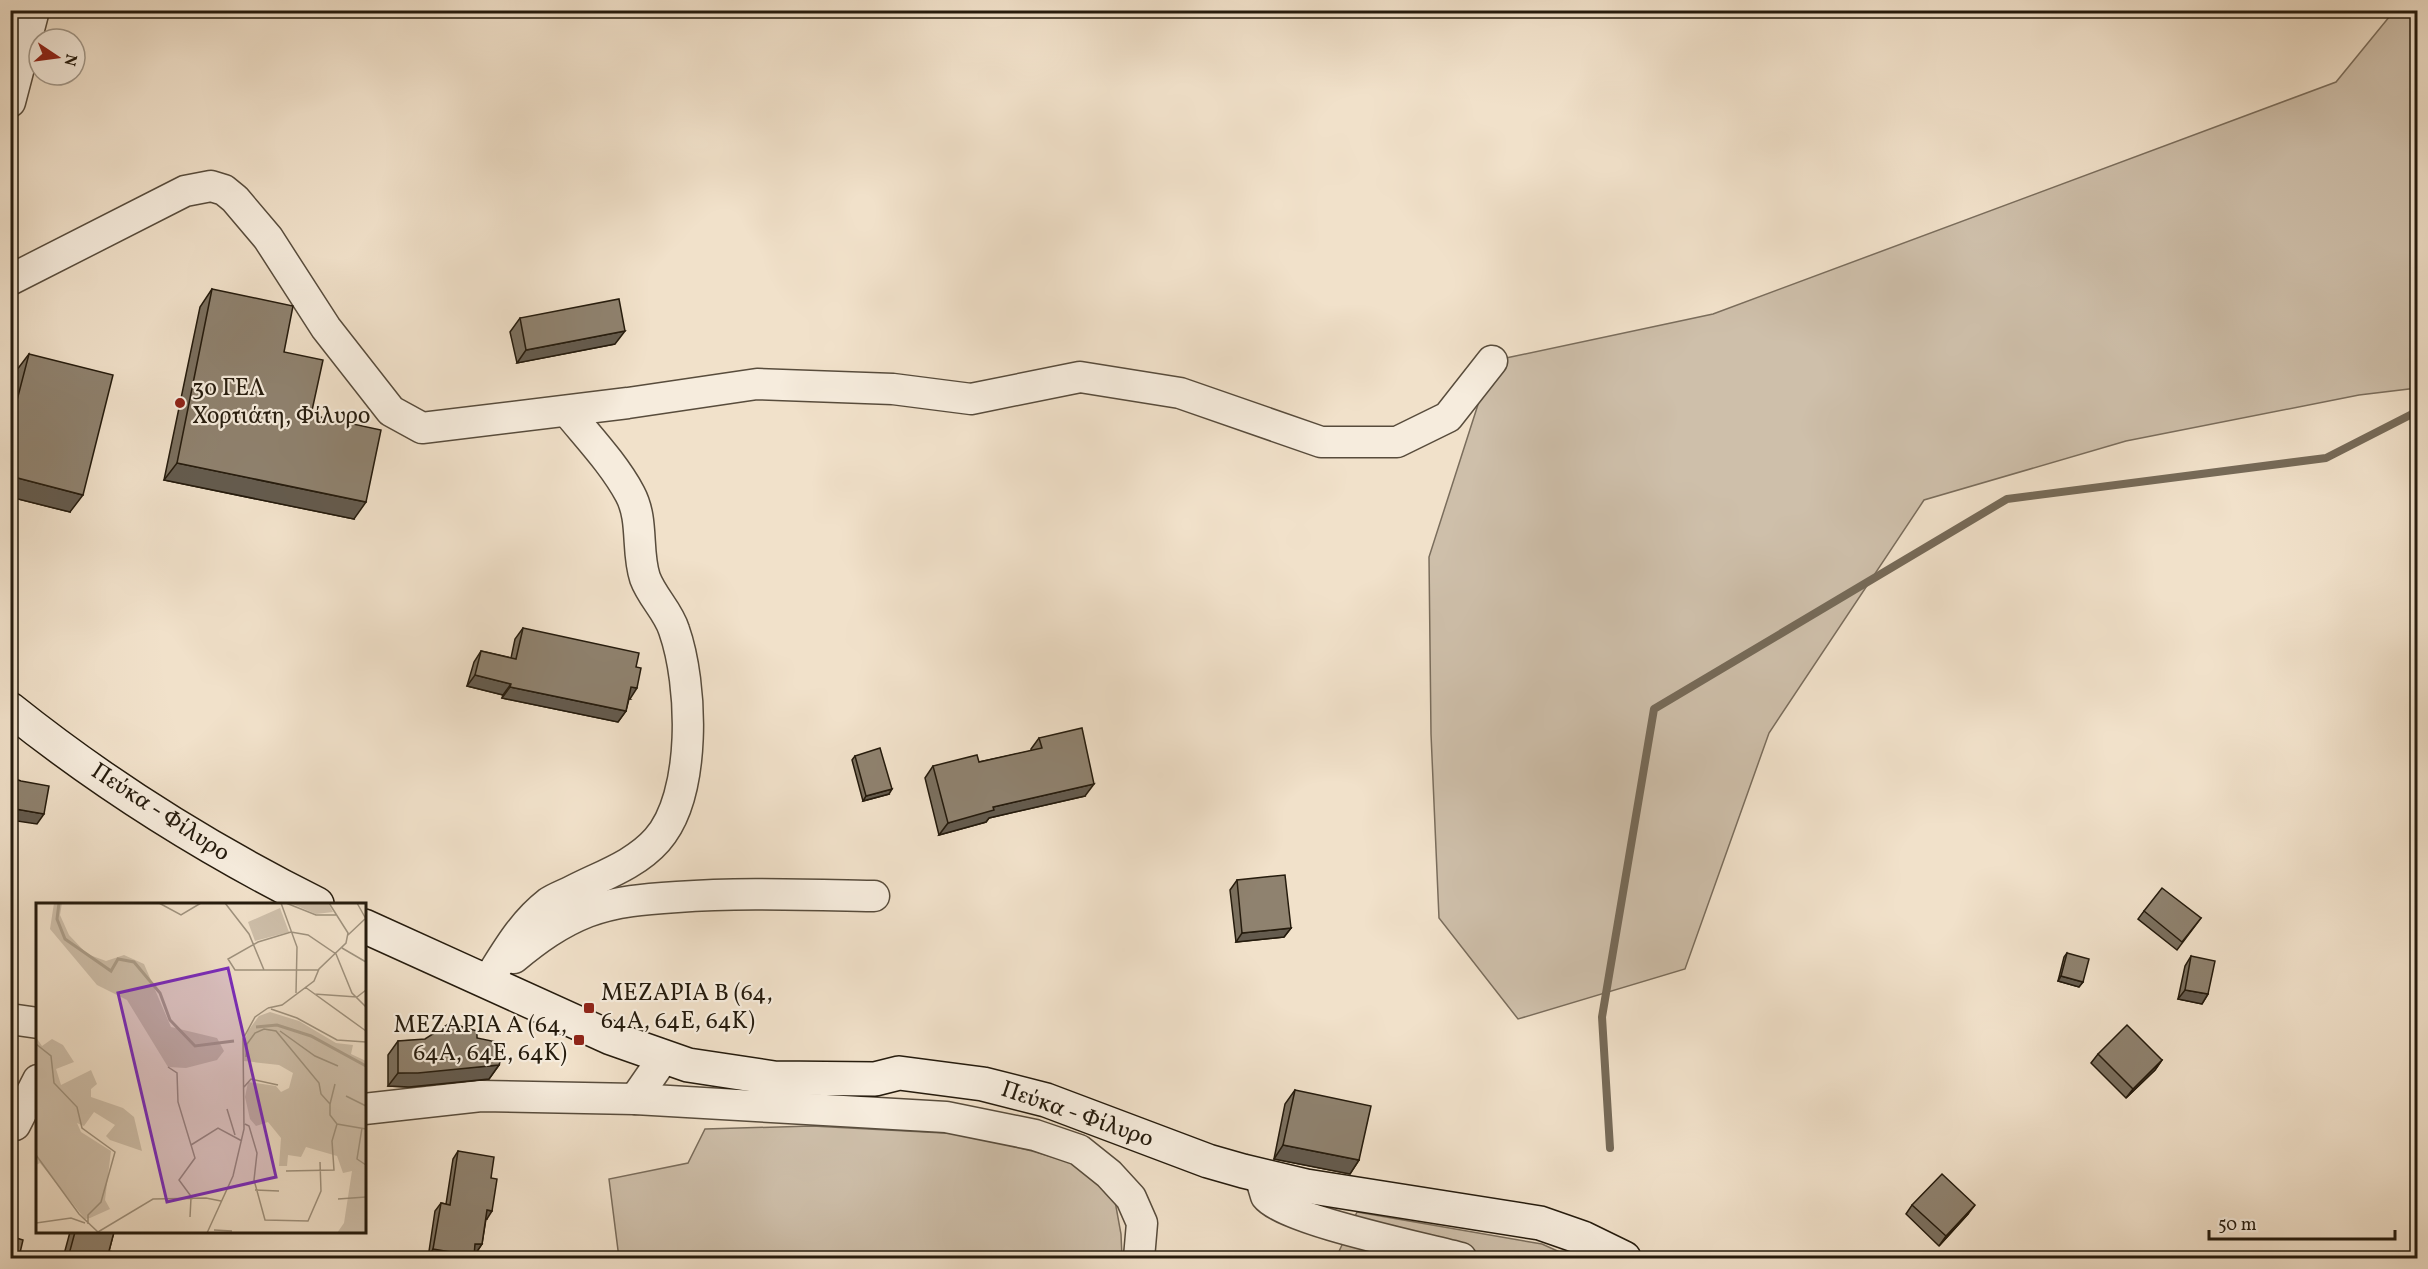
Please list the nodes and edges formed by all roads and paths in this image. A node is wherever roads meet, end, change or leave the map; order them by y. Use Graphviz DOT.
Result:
graph roads {
  1 [pos="34,10"];
  2 [pos="10,102"];
  3 [pos="10,280"];
  4 [pos="1492,361"];
  5 [pos="567,411"];
  6 [pos="10,709"];
  7 [pos="874,896"];
  8 [pos="315,903"];
  9 [pos="366,927"];
  10 [pos="487,982"];
  11 [pos="10,1019"];
  12 [pos="36,1023"];
  13 [pos="664,1057"];
  14 [pos="36,1084"];
  15 [pos="635,1099"];
  16 [pos="366,1109"];
  17 [pos="15,1125"];
  18 [pos="1265,1176"];
  19 [pos="1139,1258"];
  20 [pos="1461,1258"];
  21 [pos="1624,1258"];
  1 -- 2 [label="street"];
  3 -- 5 [label="street"];
  4 -- 5 [label="street"];
  5 -- 10 [label="street"];
  6 -- 8 [label="main road, Πεύκα - Φίλυρο"];
  7 -- 10 [label="street"];
  9 -- 10 [label="main road, Πεύκα - Φίλυρο"];
  10 -- 13 [label="main road, Πεύκα - Φίλυρο"];
  11 -- 12 [label="street"];
  13 -- 15 [label="street"];
  13 -- 18 [label="main road, Πεύκα - Φίλυρο"];
  14 -- 17 [label="street"];
  15 -- 16 [label="street"];
  15 -- 19 [label="street"];
  18 -- 20 [label="street"];
  18 -- 21 [label="main road, Πεύκα - Φίλυρο"];
}
